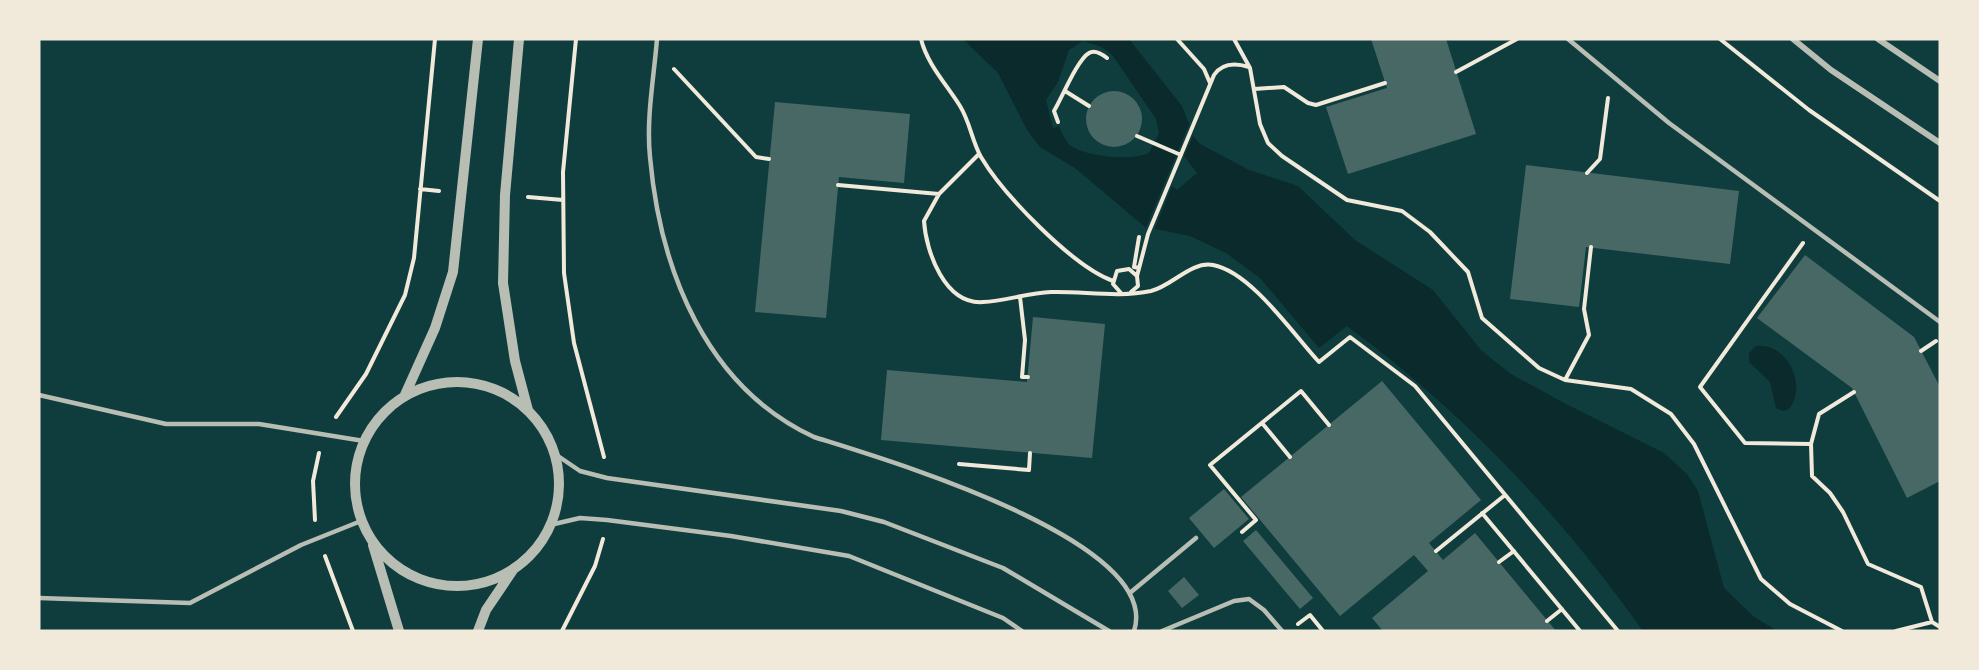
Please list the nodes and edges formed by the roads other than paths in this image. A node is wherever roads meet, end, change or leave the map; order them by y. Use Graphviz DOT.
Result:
graph roads {
  1 [pos="478,39"];
  2 [pos="519,39"];
  3 [pos="657,39"];
  4 [pos="1568,39"];
  5 [pos="1792,39"];
  6 [pos="1878,39"];
  7 [pos="1940,81"];
  8 [pos="1940,143"];
  9 [pos="1940,322"];
  10 [pos="39,395"];
  11 [pos="404,397"];
  12 [pos="528,411"];
  13 [pos="364,441"];
  14 [pos="555,454"];
  15 [pos="361,521"];
  16 [pos="550,525"];
  17 [pos="1196,538"];
  18 [pos="371,539"];
  19 [pos="513,569"];
  20 [pos="1131,592"];
  21 [pos="39,598"];
  22 [pos="399,631"];
  23 [pos="478,631"];
  24 [pos="1022,631"];
  25 [pos="1109,631"];
  26 [pos="1134,631"];
  27 [pos="1162,631"];
  28 [pos="1282,631"];
  1 -- 11 [label="street"];
  2 -- 12 [label="street"];
  3 -- 20 [label="lane"];
  4 -- 9 [label="lane"];
  5 -- 8 [label="street"];
  6 -- 7 [label="street"];
  10 -- 13 [label="lane"];
  11 -- 12 [label="street"];
  11 -- 13 [label="street"];
  12 -- 14 [label="street"];
  13 -- 15 [label="street"];
  14 -- 16 [label="street"];
  14 -- 25 [label="lane"];
  15 -- 18 [label="street"];
  15 -- 21 [label="lane"];
  16 -- 19 [label="street"];
  16 -- 24 [label="lane"];
  17 -- 20 [label="lane"];
  18 -- 19 [label="street"];
  18 -- 22 [label="street"];
  19 -- 23 [label="street"];
  20 -- 26 [label="lane"];
  27 -- 28 [label="lane"];
}
